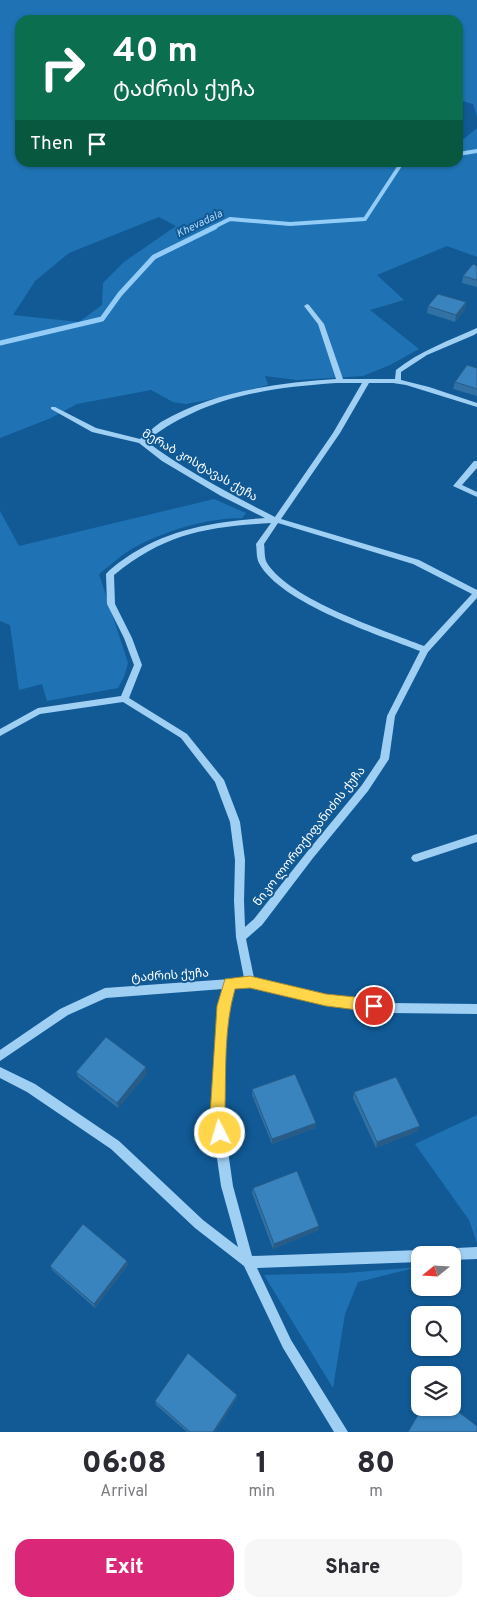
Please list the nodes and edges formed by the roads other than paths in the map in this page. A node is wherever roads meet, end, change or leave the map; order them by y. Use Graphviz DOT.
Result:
graph roads {
  1 [pos="307,306"];
  2 [pos="476,334"];
  3 [pos="340,380"];
  4 [pos="367,381"];
  5 [pos="398,381"];
  6 [pos="477,405"];
  7 [pos="53,408"];
  8 [pos="141,441"];
  9 [pos="477,463"];
  10 [pos="477,495"];
  11 [pos="275,520"];
  12 [pos="477,593"];
  13 [pos="425,650"];
  14 [pos="124,699"];
  15 [pos="0,733"];
  16 [pos="477,838"];
  17 [pos="416,858"];
  18 [pos="242,937"];
  19 [pos="250,982"];
  20 [pos="230,983"];
  21 [pos="477,1009"];
  22 [pos="0,1056"];
  23 [pos="0,1072"];
  24 [pos="477,1253"];
  25 [pos="461,1254"];
  26 [pos="411,1256"];
  27 [pos="248,1262"];
  28 [pos="341,1432"];
  1 -- 3 [label="street"];
  2 -- 5 [label="street"];
  3 -- 4 [label="street"];
  3 -- 8 [label="street"];
  4 -- 5 [label="street"];
  4 -- 11 [label="street"];
  5 -- 6 [label="street"];
  7 -- 8 [label="street, მერაბ კოსტავას ქუჩა"];
  8 -- 11 [label="street, მერაბ კოსტავას ქუჩა"];
  9 -- 10 [label="street"];
  11 -- 12 [label="street, მერაბ კოსტავას ქუჩა"];
  11 -- 13 [label="street"];
  11 -- 14 [label="street"];
  12 -- 13 [label="street, ნიკო ლორთქიფანიძის ქუჩა"];
  13 -- 18 [label="street, ნიკო ლორთქიფანიძის ქუჩა"];
  14 -- 15 [label="street"];
  14 -- 18 [label="street"];
  16 -- 17 [label="street"];
  18 -- 19 [label="street"];
  19 -- 20 [label="street, ტაძრის ქუჩა"];
  19 -- 21 [label="street, ტაძრის ქუჩა"];
  20 -- 22 [label="street, ტაძრის ქუჩა"];
  20 -- 27 [label="street"];
  23 -- 27 [label="street"];
  24 -- 25 [label="street"];
  26 -- 27 [label="street"];
  27 -- 28 [label="street"];
}
